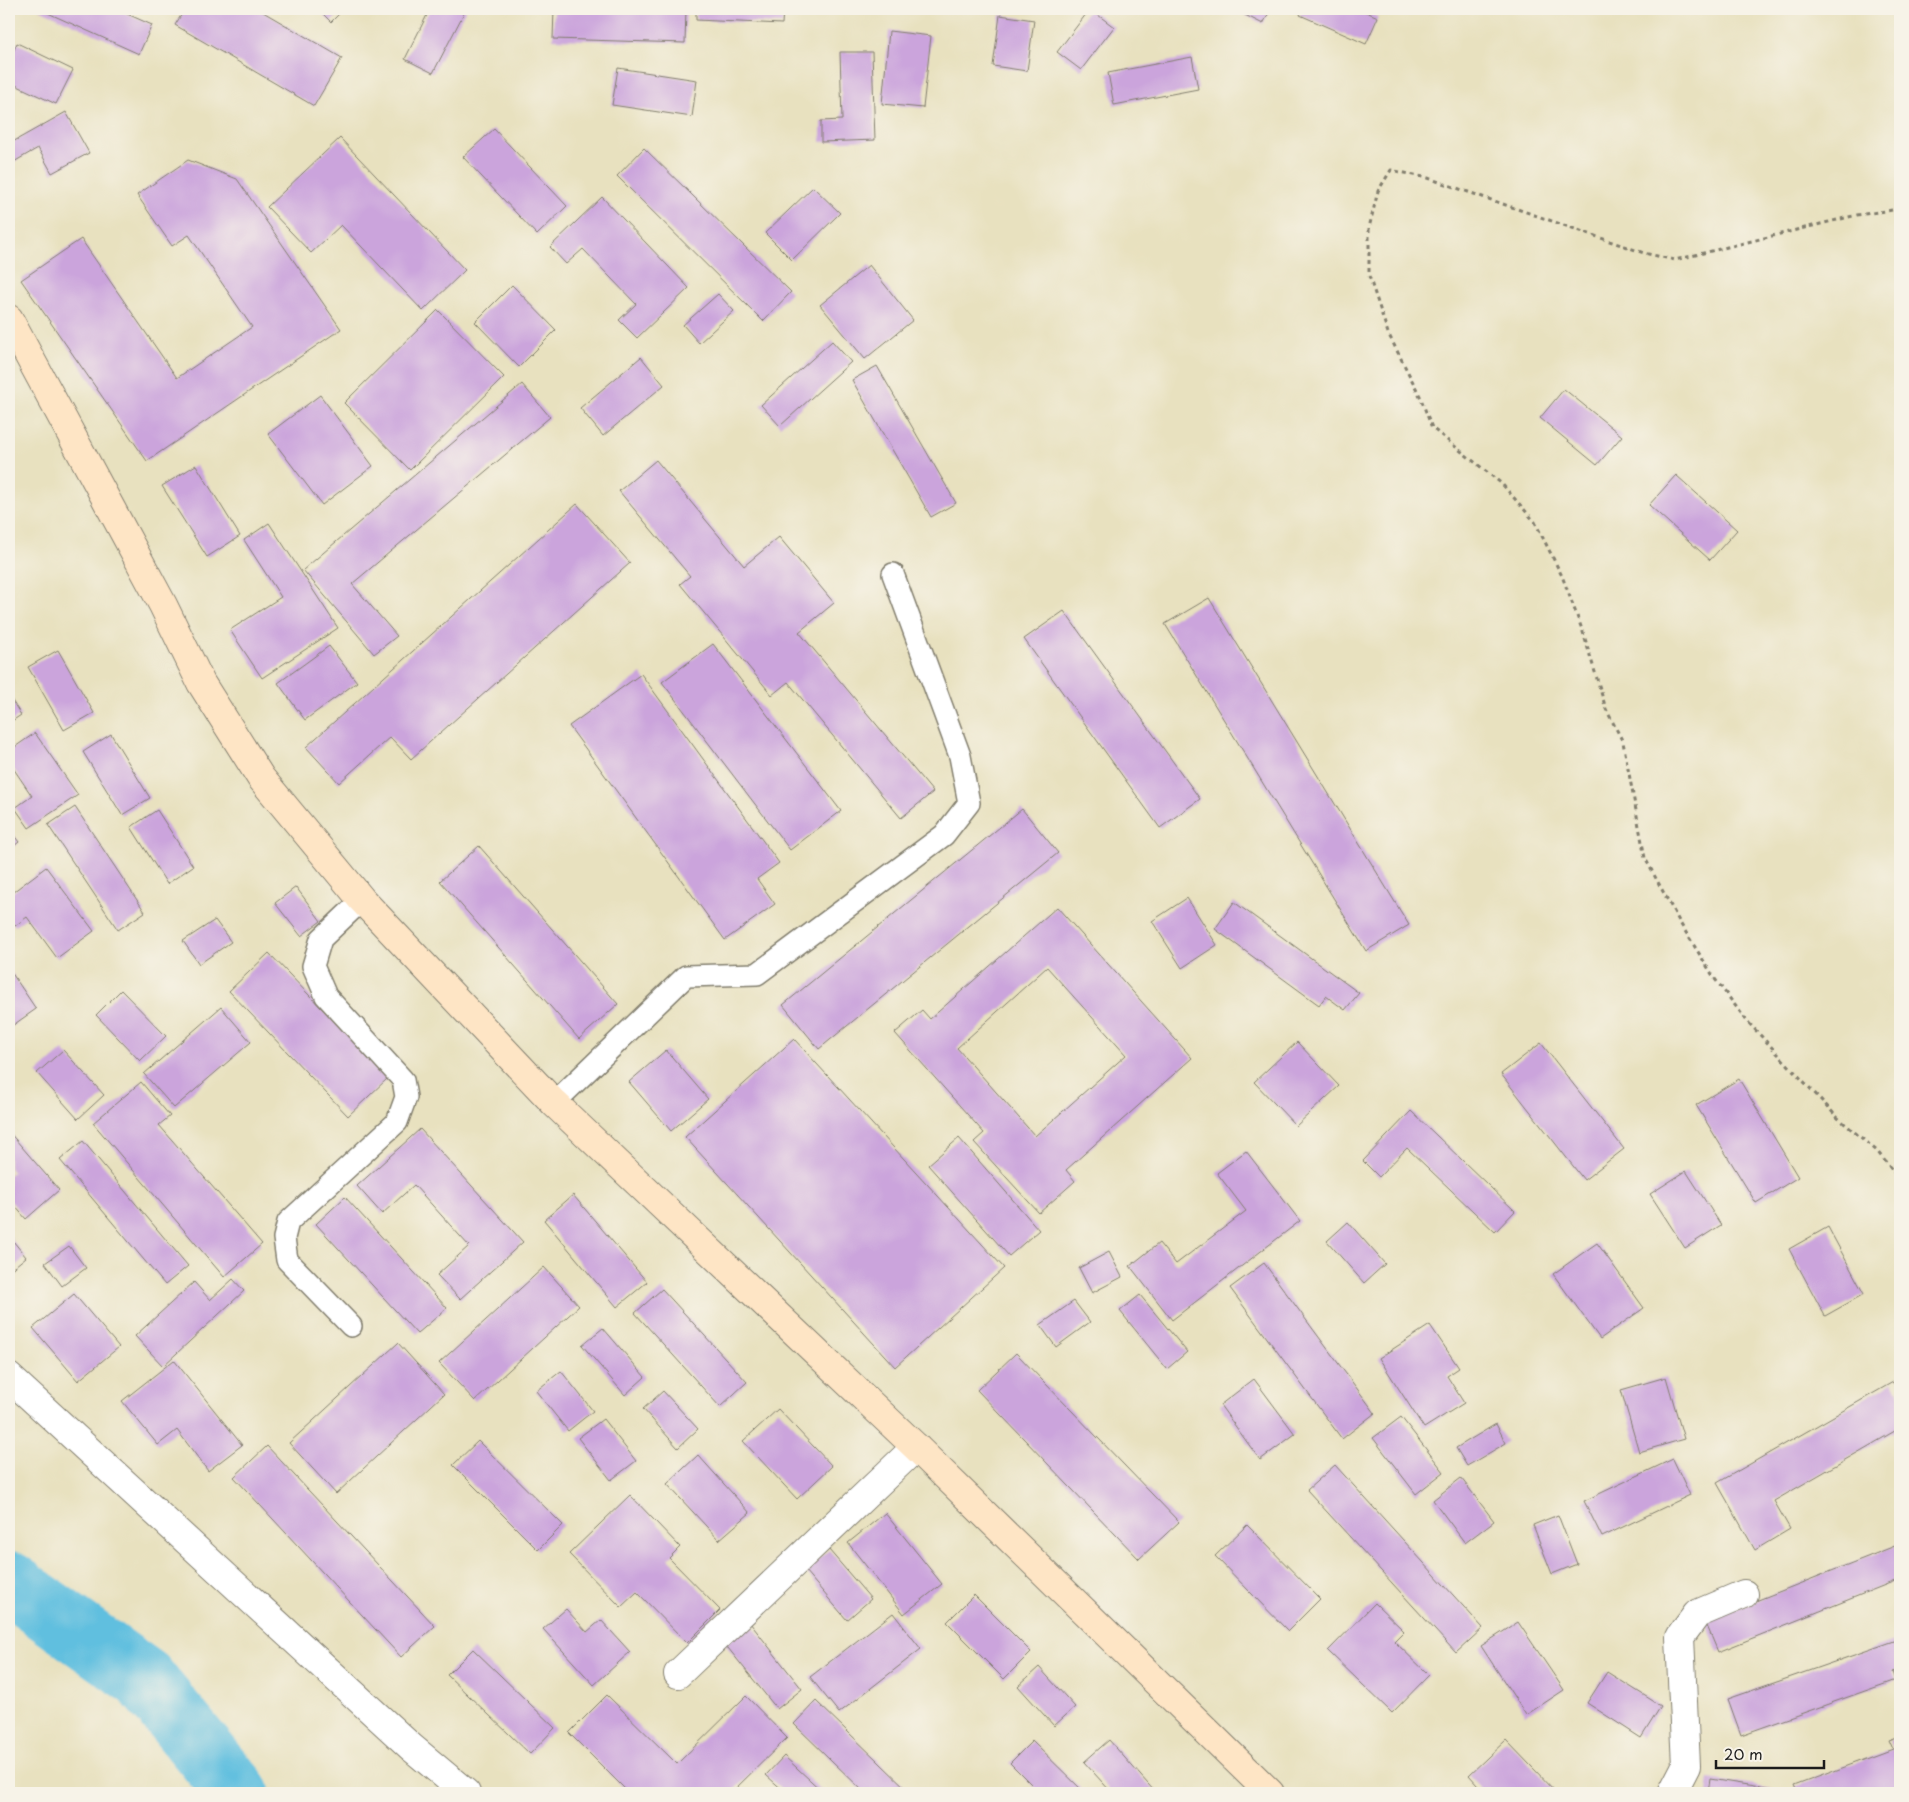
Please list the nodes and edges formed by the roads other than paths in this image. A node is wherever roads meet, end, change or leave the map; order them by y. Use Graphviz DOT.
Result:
graph roads {
  1 [pos="9,319"];
  2 [pos="893,574"];
  3 [pos="362,900"];
  4 [pos="554,1103"];
  5 [pos="351,1326"];
  6 [pos="9,1376"];
  7 [pos="916,1447"];
  8 [pos="1744,1594"];
  9 [pos="678,1674"];
  10 [pos="466,1793"];
  11 [pos="1270,1793"];
  12 [pos="1672,1793"];
  1 -- 3 [label="main road"];
  2 -- 4 [label="lane"];
  3 -- 4 [label="main road"];
  3 -- 5 [label="lane"];
  4 -- 7 [label="main road"];
  6 -- 10 [label="street"];
  7 -- 9 [label="street"];
  7 -- 11 [label="main road"];
  8 -- 12 [label="street"];
}
